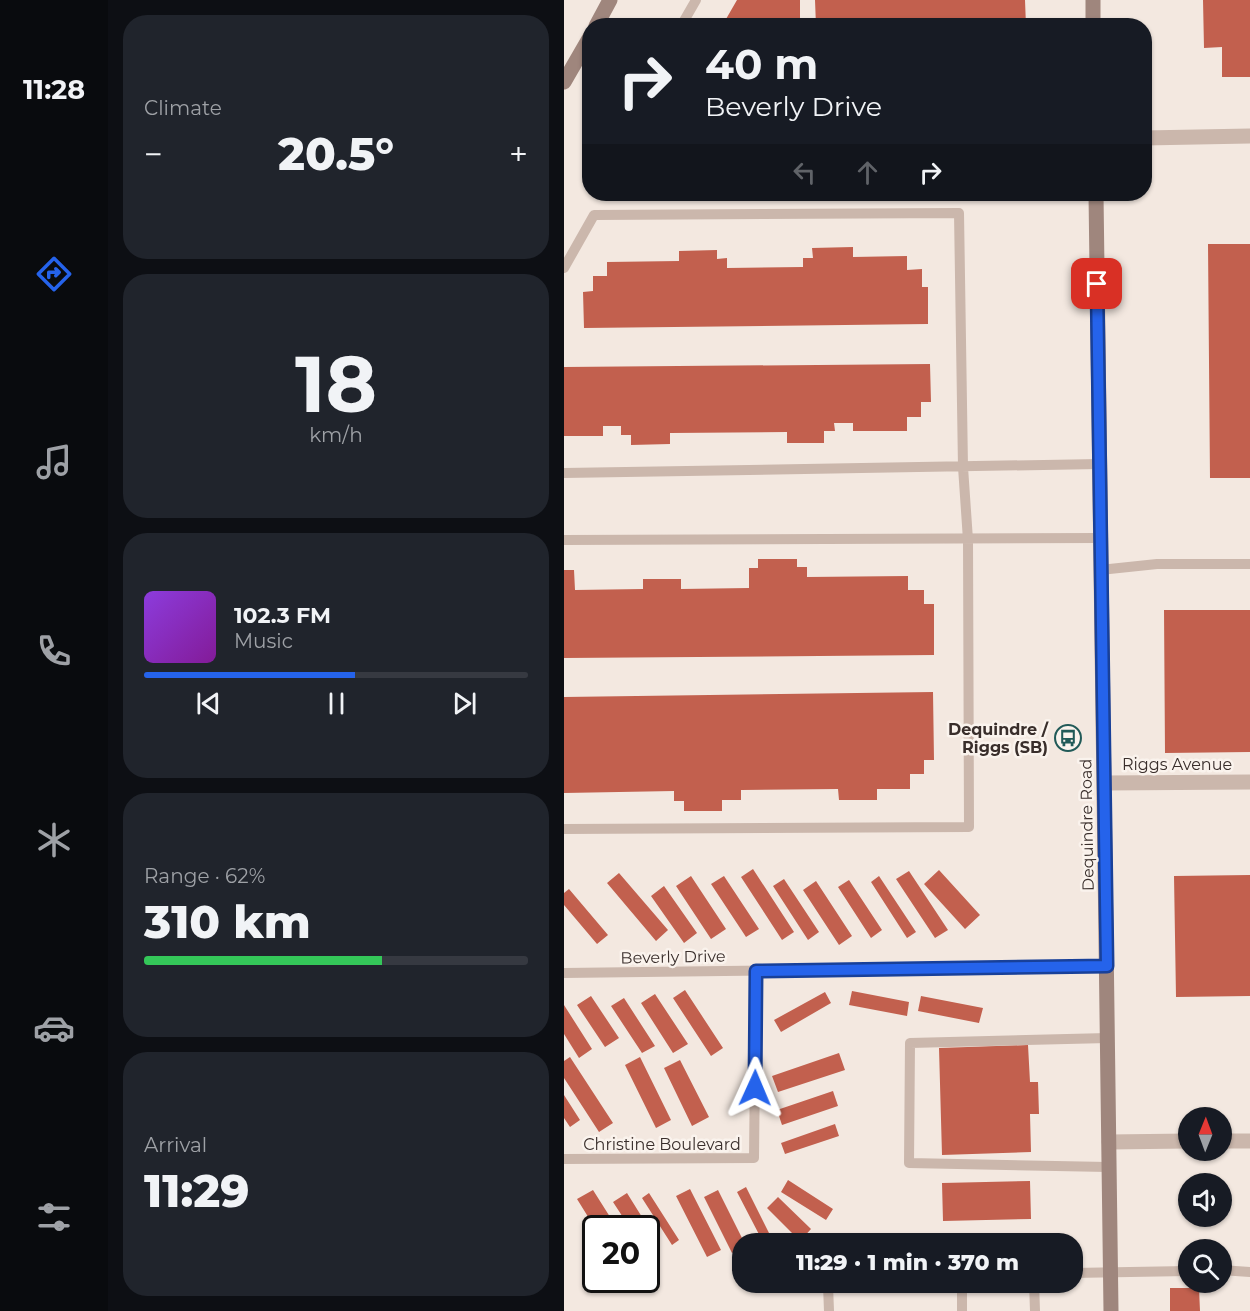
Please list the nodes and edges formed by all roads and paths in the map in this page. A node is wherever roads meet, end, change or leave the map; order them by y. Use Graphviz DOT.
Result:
graph roads {
  1 [pos="610,0"];
  2 [pos="696,0"];
  3 [pos="1093,0"];
  4 [pos="600,18"];
  5 [pos="686,18"];
  6 [pos="1093,18"];
  7 [pos="582,51"];
  8 [pos="564,82"];
  9 [pos="1250,136"];
  10 [pos="1152,138"];
  11 [pos="1096,201"];
  12 [pos="564,268"];
  13 [pos="1099,464"];
  14 [pos="963,467"];
  15 [pos="564,473"];
  16 [pos="1100,538"];
  17 [pos="564,540"];
  18 [pos="968,540"];
  19 [pos="1250,564"];
  20 [pos="1100,570"];
  21 [pos="1250,782"];
  22 [pos="1105,783"];
  23 [pos="564,829"];
  24 [pos="1107,966"];
  25 [pos="756,971"];
  26 [pos="564,973"];
  27 [pos="1108,1038"];
  28 [pos="1178,1141"];
  29 [pos="1232,1141"];
  30 [pos="1250,1141"];
  31 [pos="1109,1142"];
  32 [pos="564,1159"];
  33 [pos="1108,1167"];
  34 [pos="1110,1271"];
  35 [pos="1178,1271"];
  36 [pos="1232,1271"];
  37 [pos="1083,1272"];
  38 [pos="1250,1272"];
  39 [pos="828,1293"];
  40 [pos="962,1293"];
  41 [pos="1034,1293"];
  42 [pos="828,1311"];
  43 [pos="962,1311"];
  44 [pos="1035,1311"];
  45 [pos="1111,1311"];
  1 -- 4 [label="main road"];
  2 -- 5 [label="lane"];
  3 -- 6 [label="main road"];
  7 -- 8 [label="main road"];
  9 -- 10 [label="street"];
  11 -- 13 [label="main road, Dequindre Road"];
  12 -- 14 [label="lane"];
  13 -- 14 [label="lane"];
  13 -- 16 [label="main road, Dequindre Road"];
  14 -- 15 [label="lane"];
  14 -- 18 [label="lane"];
  16 -- 18 [label="lane"];
  16 -- 20 [label="main road, Dequindre Road"];
  17 -- 18 [label="lane"];
  18 -- 23 [label="lane"];
  19 -- 20 [label="lane"];
  20 -- 22 [label="main road, Dequindre Road"];
  21 -- 22 [label="street, Riggs Avenue"];
  22 -- 24 [label="main road, Dequindre Road"];
  24 -- 25 [label="lane, Beverly Drive"];
  24 -- 27 [label="main road, Dequindre Road"];
  25 -- 26 [label="lane, Beverly Drive"];
  25 -- 32 [label="lane, Christine Boulevard"];
  27 -- 31 [label="main road, Dequindre Road"];
  27 -- 33 [label="lane"];
  28 -- 31 [label="street"];
  29 -- 30 [label="street"];
  31 -- 33 [label="main road, Dequindre Road"];
  33 -- 34 [label="main road, Dequindre Road"];
  34 -- 35 [label="lane"];
  34 -- 37 [label="lane"];
  34 -- 45 [label="main road, Dequindre Road"];
  36 -- 38 [label="lane"];
  39 -- 42 [label="lane"];
  40 -- 43 [label="lane"];
  41 -- 44 [label="lane"];
}
